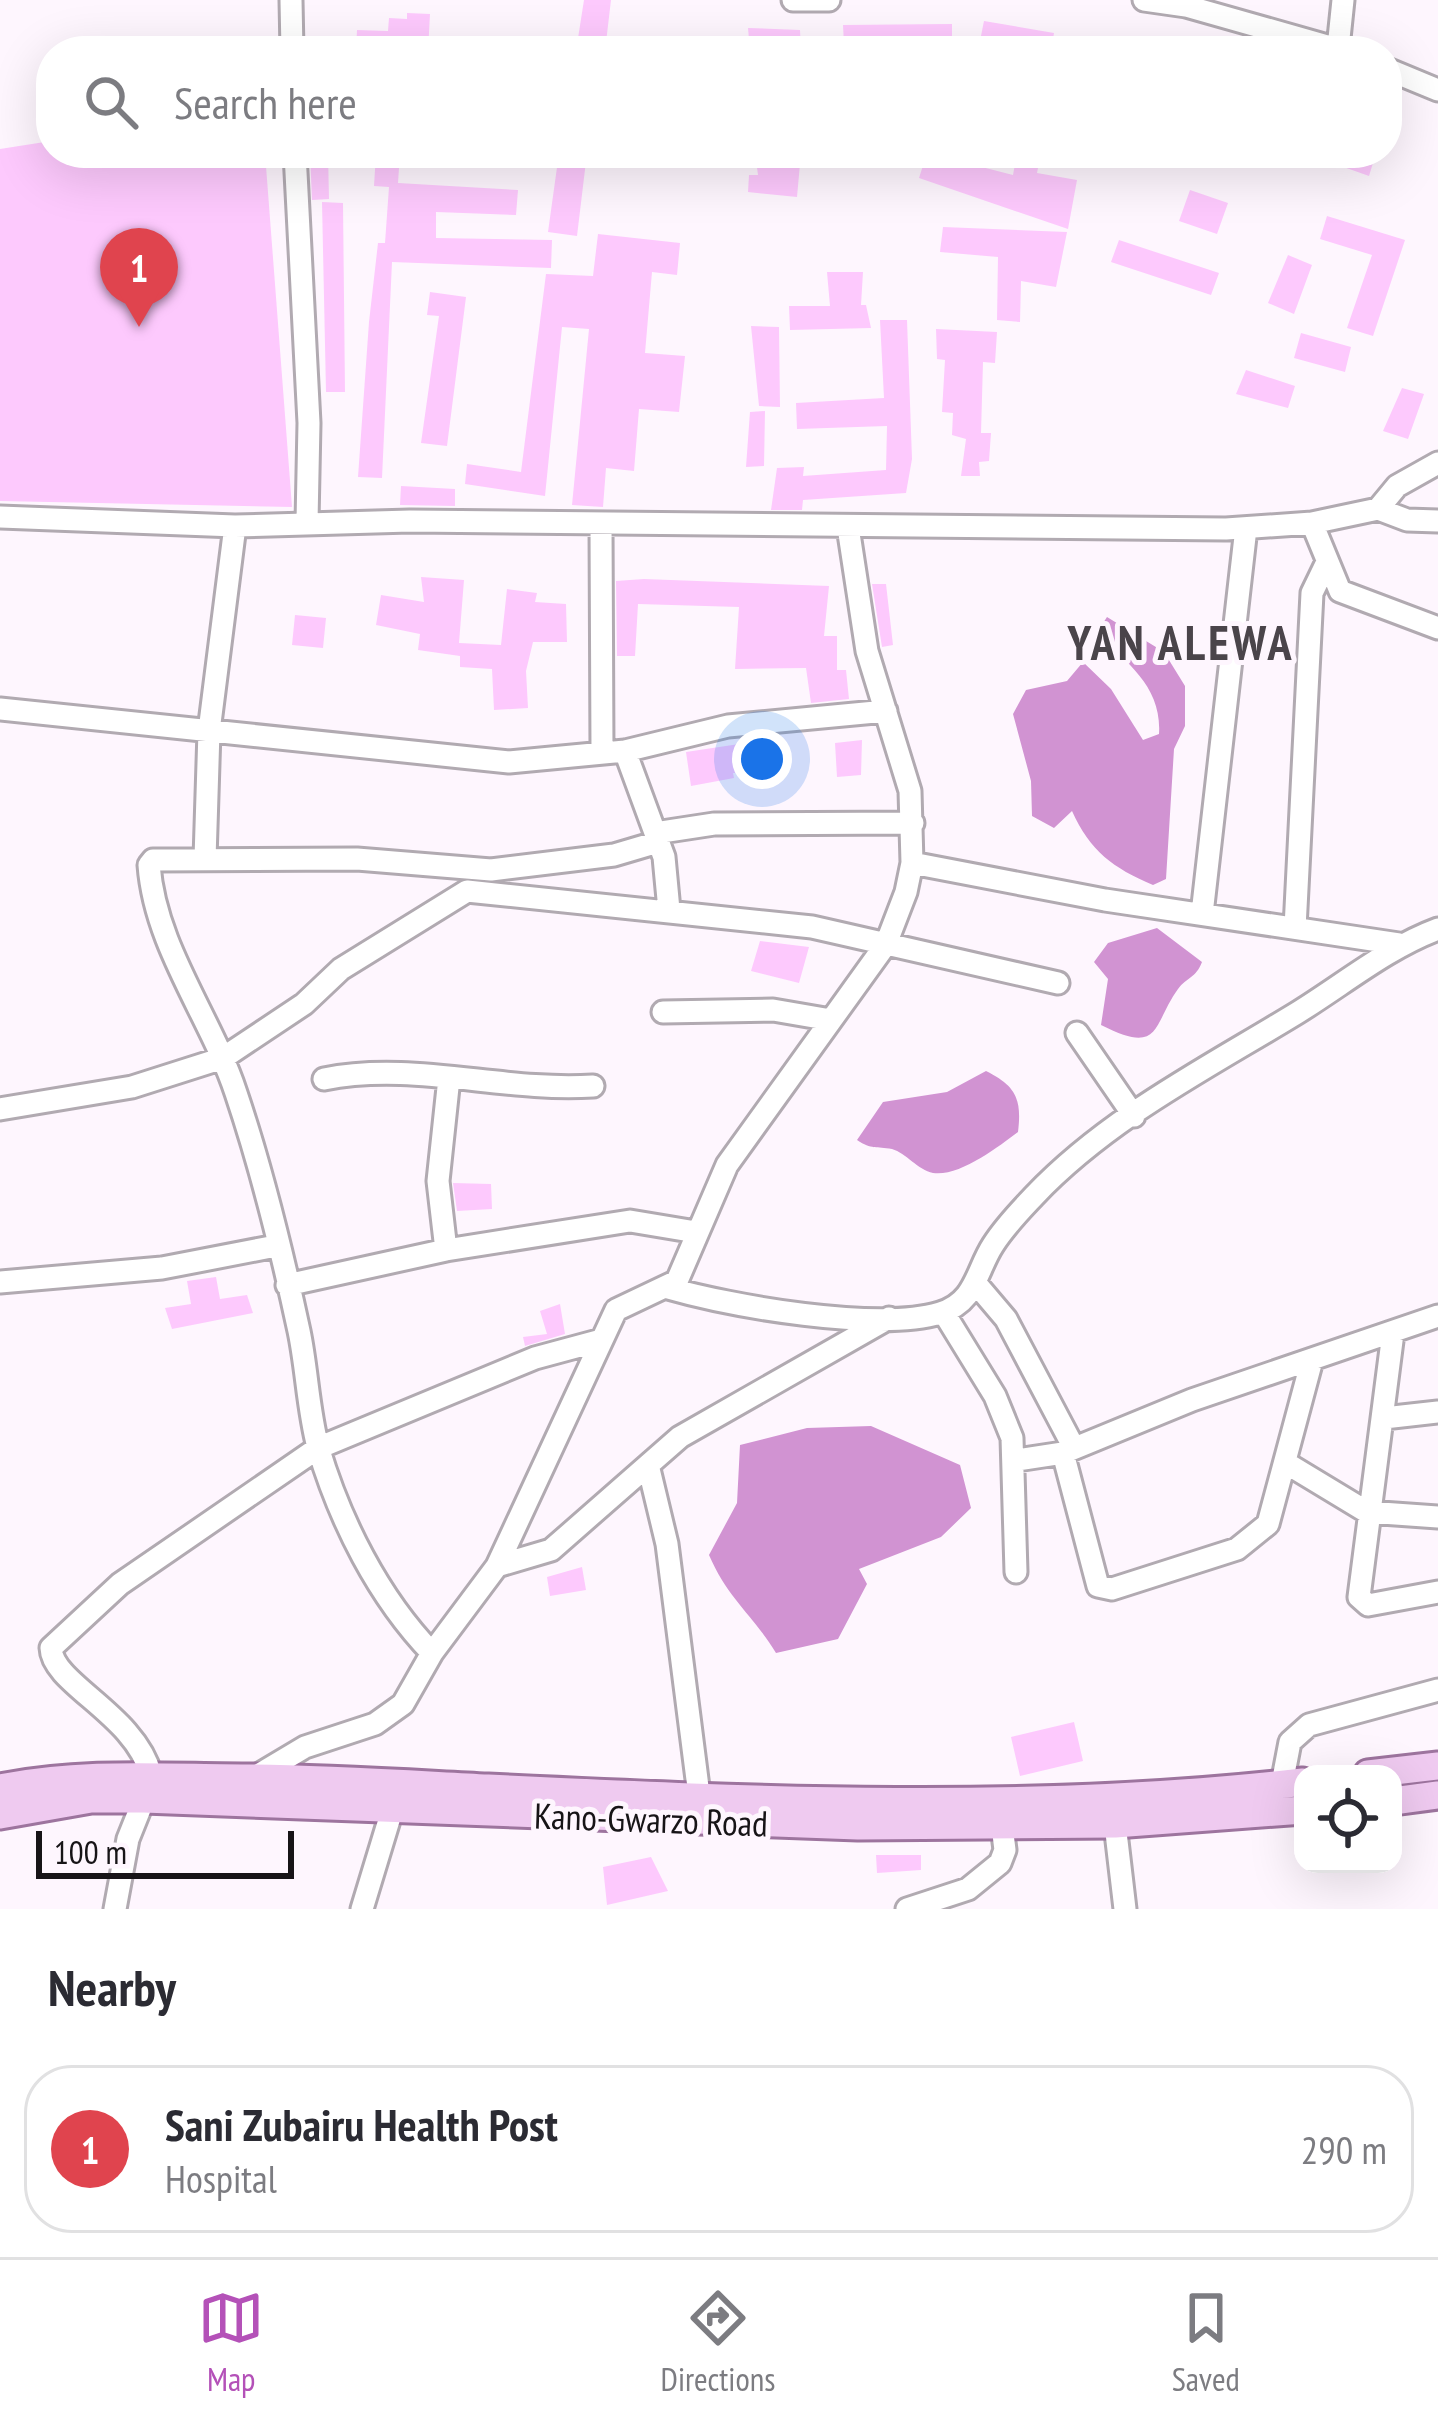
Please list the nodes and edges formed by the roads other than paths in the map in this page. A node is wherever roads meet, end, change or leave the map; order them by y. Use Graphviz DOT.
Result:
graph roads {
  1 [pos="291,0"];
  2 [pos="793,0"];
  3 [pos="829,0"];
  4 [pos="1144,0"];
  5 [pos="1343,0"];
  6 [pos="292,36"];
  7 [pos="1294,36"];
  8 [pos="1342,36"];
  9 [pos="1402,75"];
  10 [pos="1438,90"];
  11 [pos="296,168"];
  12 [pos="1438,463"];
  13 [pos="1378,509"];
  14 [pos="0,517"];
  15 [pos="1438,520"];
  16 [pos="307,522"];
  17 [pos="1312,523"];
  18 [pos="235,526"];
  19 [pos="602,526"];
  20 [pos="848,526"];
  21 [pos="1246,528"];
  22 [pos="1327,562"];
  23 [pos="1434,632"];
  24 [pos="0,709"];
  25 [pos="886,711"];
  26 [pos="209,731"];
  27 [pos="614,752"];
  28 [pos="913,823"];
  29 [pos="657,837"];
  30 [pos="205,859"];
  31 [pos="912,863"];
  32 [pos="467,880"];
  33 [pos="669,910"];
  34 [pos="1202,914"];
  35 [pos="1295,928"];
  36 [pos="1438,929"];
  37 [pos="886,944"];
  38 [pos="1399,944"];
  39 [pos="1058,982"];
  40 [pos="663,1012"];
  41 [pos="831,1020"];
  42 [pos="1077,1033"];
  43 [pos="223,1058"];
  44 [pos="324,1078"];
  45 [pos="449,1078"];
  46 [pos="593,1086"];
  47 [pos="0,1109"];
  48 [pos="1134,1116"];
  49 [pos="696,1232"];
  50 [pos="276,1246"];
  51 [pos="446,1250"];
  52 [pos="0,1282"];
  53 [pos="287,1285"];
  54 [pos="978,1286"];
  55 [pos="668,1288"];
  56 [pos="944,1312"];
  57 [pos="1437,1317"];
  58 [pos="889,1318"];
  59 [pos="1393,1333"];
  60 [pos="598,1341"];
  61 [pos="1312,1360"];
  62 [pos="1438,1412"];
  63 [pos="1384,1418"];
  64 [pos="319,1448"];
  65 [pos="1068,1449"];
  66 [pos="1017,1460"];
  67 [pos="1286,1462"];
  68 [pos="649,1465"];
  69 [pos="1367,1512"];
  70 [pos="1438,1517"];
  71 [pos="497,1566"];
  72 [pos="1016,1572"];
  73 [pos="1438,1592"];
  74 [pos="432,1653"];
  75 [pos="1438,1690"];
  76 [pos="1438,1766"];
  77 [pos="1402,1770"];
  78 [pos="253,1778"];
  79 [pos="1293,1783"];
  80 [pos="148,1787"];
  81 [pos="0,1788"];
  82 [pos="297,1790"];
  83 [pos="699,1795"];
  84 [pos="1438,1796"];
  85 [pos="1402,1800"];
  86 [pos="393,1807"];
  87 [pos="1294,1811"];
  88 [pos="0,1815"];
  89 [pos="1115,1825"];
  90 [pos="1002,1826"];
  91 [pos="115,1909"];
  92 [pos="362,1909"];
  93 [pos="907,1909"];
  94 [pos="1124,1909"];
  1 -- 6 [label="street"];
  2 -- 3 [label="street"];
  4 -- 7 [label="street"];
  5 -- 8 [label="street"];
  9 -- 10 [label="street"];
  11 -- 16 [label="street"];
  12 -- 13 [label="street"];
  13 -- 15 [label="street"];
  13 -- 17 [label="street"];
  14 -- 18 [label="street"];
  16 -- 18 [label="street"];
  16 -- 19 [label="street"];
  17 -- 21 [label="street"];
  17 -- 22 [label="street"];
  18 -- 26 [label="street"];
  19 -- 20 [label="street"];
  19 -- 27 [label="street"];
  20 -- 21 [label="street"];
  20 -- 25 [label="street"];
  21 -- 34 [label="street"];
  22 -- 23 [label="street"];
  22 -- 35 [label="street"];
  24 -- 26 [label="street"];
  25 -- 27 [label="street"];
  25 -- 28 [label="street"];
  26 -- 27 [label="street"];
  26 -- 30 [label="street"];
  27 -- 29 [label="street"];
  28 -- 29 [label="street"];
  28 -- 31 [label="street"];
  29 -- 32 [label="street"];
  29 -- 33 [label="street"];
  30 -- 32 [label="street"];
  30 -- 43 [label="street"];
  31 -- 34 [label="street"];
  31 -- 37 [label="street"];
  32 -- 33 [label="street"];
  32 -- 43 [label="street"];
  33 -- 37 [label="street"];
  34 -- 35 [label="street"];
  35 -- 38 [label="street"];
  36 -- 38 [label="street"];
  37 -- 39 [label="street"];
  37 -- 41 [label="street"];
  38 -- 48 [label="street"];
  40 -- 41 [label="street"];
  41 -- 49 [label="street"];
  42 -- 48 [label="street"];
  43 -- 47 [label="street"];
  43 -- 50 [label="street"];
  44 -- 45 [label="street"];
  45 -- 46 [label="street"];
  45 -- 51 [label="street"];
  48 -- 54 [label="street"];
  49 -- 51 [label="street"];
  49 -- 55 [label="street"];
  50 -- 52 [label="street"];
  50 -- 53 [label="street"];
  51 -- 53 [label="street"];
  53 -- 64 [label="street"];
  54 -- 56 [label="street"];
  54 -- 65 [label="street"];
  55 -- 58 [label="street"];
  55 -- 60 [label="street"];
  56 -- 58 [label="street"];
  56 -- 66 [label="street"];
  57 -- 59 [label="street"];
  58 -- 68 [label="street"];
  59 -- 61 [label="street"];
  59 -- 63 [label="street"];
  60 -- 64 [label="street"];
  60 -- 71 [label="street"];
  61 -- 65 [label="street"];
  61 -- 67 [label="street"];
  62 -- 63 [label="street"];
  63 -- 69 [label="street"];
  64 -- 74 [label="street"];
  64 -- 80 [label="street"];
  65 -- 66 [label="street"];
  65 -- 67 [label="street"];
  66 -- 72 [label="street"];
  67 -- 69 [label="street"];
  68 -- 71 [label="street"];
  68 -- 83 [label="street"];
  69 -- 70 [label="street"];
  69 -- 73 [label="street"];
  71 -- 74 [label="street"];
  74 -- 78 [label="street"];
  75 -- 79 [label="street"];
  76 -- 77 [label="main road"];
  78 -- 80 [label="main road, Kano-Gwarzo Road"];
  78 -- 82 [label="main road, Kano-Gwarzo Road"];
  79 -- 83 [label="main road, Kano-Gwarzo Road"];
  80 -- 81 [label="main road, Kano-Gwarzo Road"];
  80 -- 82 [label="main road, Kano-Gwarzo Road"];
  80 -- 88 [label="main road, Kano-Gwarzo Road"];
  80 -- 91 [label="street"];
  82 -- 83 [label="main road, Kano-Gwarzo Road"];
  82 -- 86 [label="main road, Kano-Gwarzo Road"];
  84 -- 85 [label="main road"];
  86 -- 90 [label="main road, Kano-Gwarzo Road"];
  86 -- 92 [label="street"];
  87 -- 89 [label="main road, Kano-Gwarzo Road"];
  89 -- 90 [label="main road, Kano-Gwarzo Road"];
  89 -- 94 [label="street"];
  90 -- 93 [label="street"];
}
